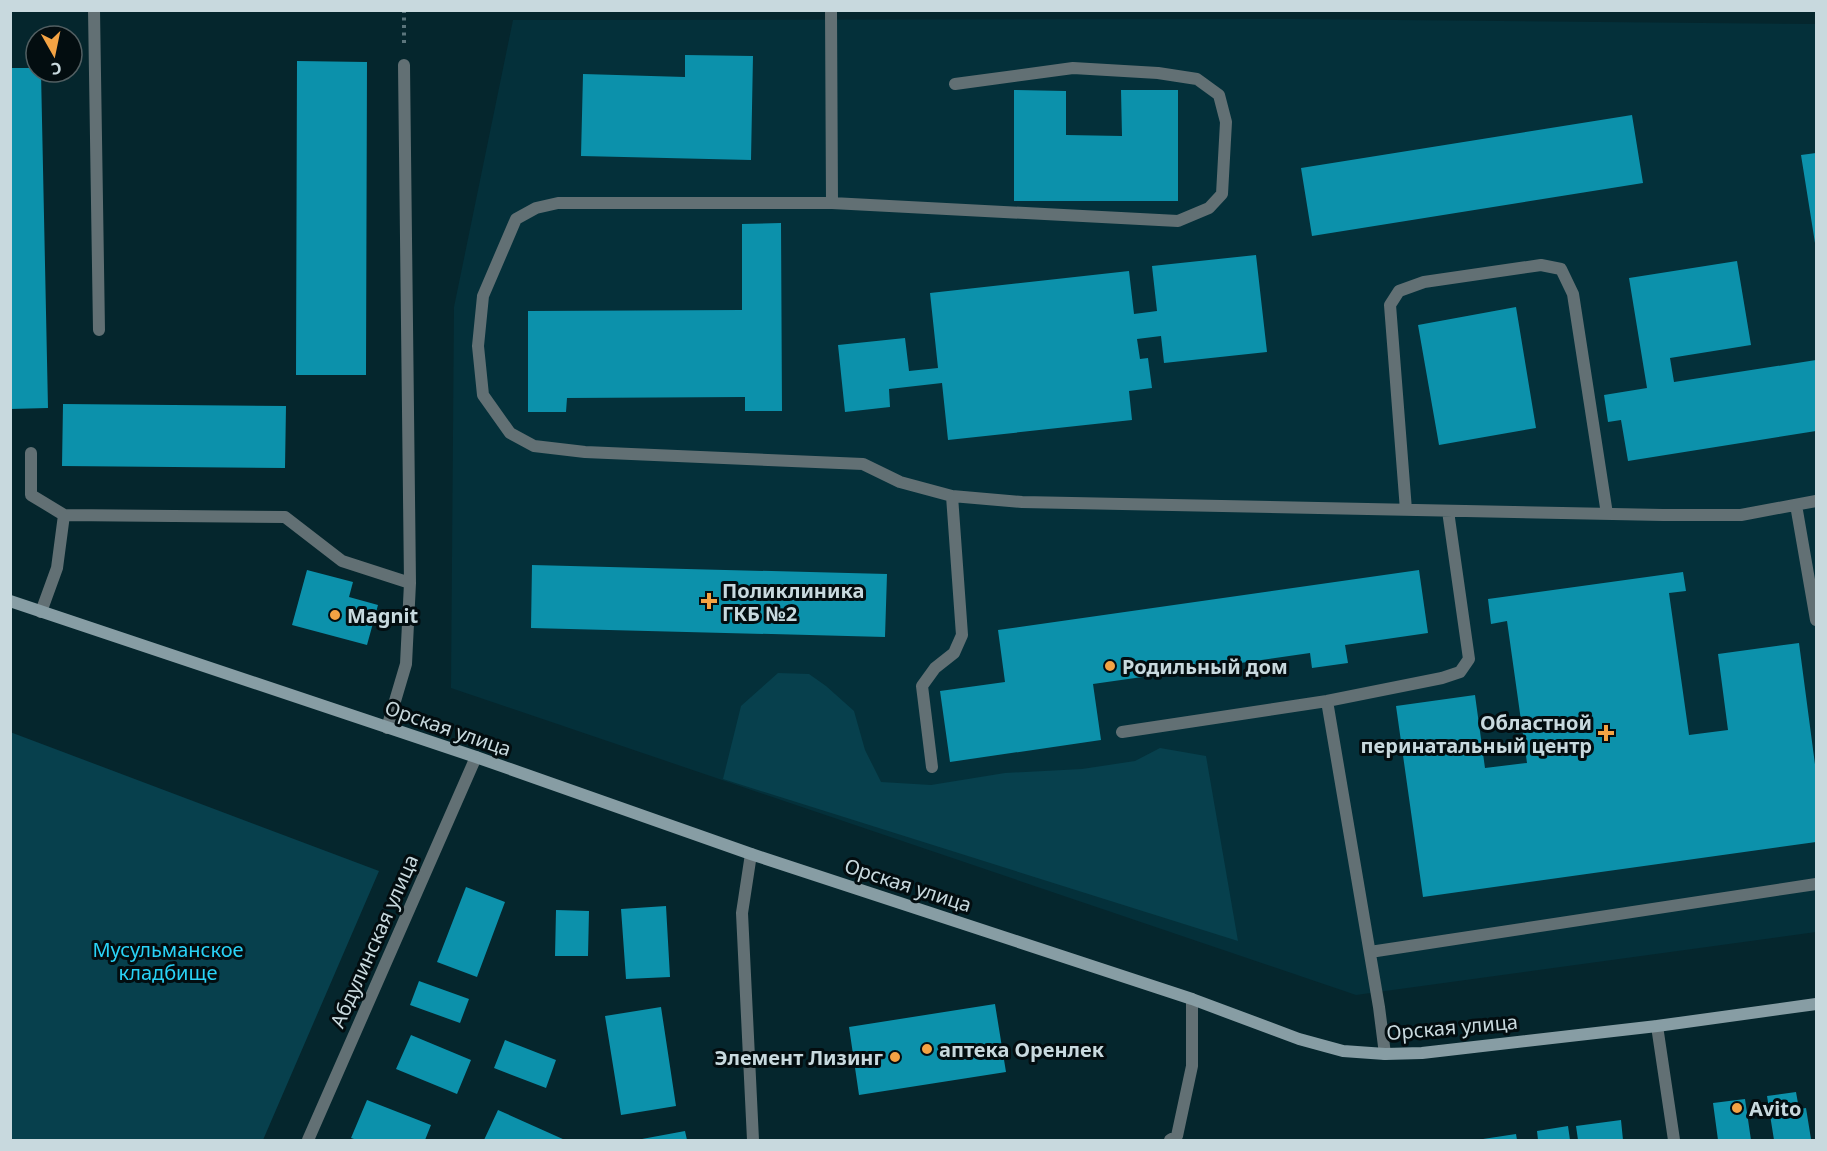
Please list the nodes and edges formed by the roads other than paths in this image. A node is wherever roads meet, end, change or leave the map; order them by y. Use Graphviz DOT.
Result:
graph roads {
  1 [pos="94,10"];
  2 [pos="831,10"];
  3 [pos="404,65"];
  4 [pos="955,84"];
  5 [pos="832,203"];
  6 [pos="99,330"];
  7 [pos="31,453"];
  8 [pos="952,496"];
  9 [pos="1816,501"];
  10 [pos="1796,505"];
  11 [pos="1406,510"];
  12 [pos="1448,511"];
  13 [pos="1607,514"];
  14 [pos="64,515"];
  15 [pos="410,583"];
  16 [pos="10,601"];
  17 [pos="41,612"];
  18 [pos="1816,620"];
  19 [pos="1327,701"];
  20 [pos="387,728"];
  21 [pos="1122,732"];
  22 [pos="476,758"];
  23 [pos="932,767"];
  24 [pos="751,854"];
  25 [pos="1816,884"];
  26 [pos="1370,952"];
  27 [pos="1192,999"];
  28 [pos="1816,1004"];
  29 [pos="1658,1026"];
  30 [pos="1385,1054"];
  31 [pos="308,1140"];
  32 [pos="753,1140"];
  33 [pos="1170,1140"];
  34 [pos="1674,1140"];
  1 -- 6 [label="street"];
  2 -- 5 [label="street"];
  3 -- 15 [label="street"];
  4 -- 5 [label="street"];
  5 -- 8 [label="street"];
  7 -- 14 [label="street"];
  8 -- 11 [label="street"];
  8 -- 23 [label="street"];
  9 -- 10 [label="street"];
  10 -- 13 [label="street"];
  10 -- 18 [label="street"];
  11 -- 12 [label="street"];
  11 -- 13 [label="street"];
  12 -- 13 [label="street"];
  12 -- 19 [label="street"];
  14 -- 15 [label="street"];
  14 -- 17 [label="street"];
  15 -- 20 [label="street"];
  16 -- 17 [label="main road, Орская улица"];
  17 -- 20 [label="main road, Орская улица"];
  19 -- 21 [label="street"];
  19 -- 26 [label="street"];
  20 -- 22 [label="main road, Орская улица"];
  22 -- 24 [label="main road, Орская улица"];
  22 -- 31 [label="street, Абдулинская улица"];
  24 -- 27 [label="main road, Орская улица"];
  24 -- 32 [label="street"];
  25 -- 26 [label="street"];
  26 -- 30 [label="street"];
  27 -- 30 [label="main road, Орская улица"];
  27 -- 33 [label="street"];
  28 -- 29 [label="main road, Орская улица"];
  29 -- 30 [label="main road, Орская улица"];
  29 -- 34 [label="street"];
}
